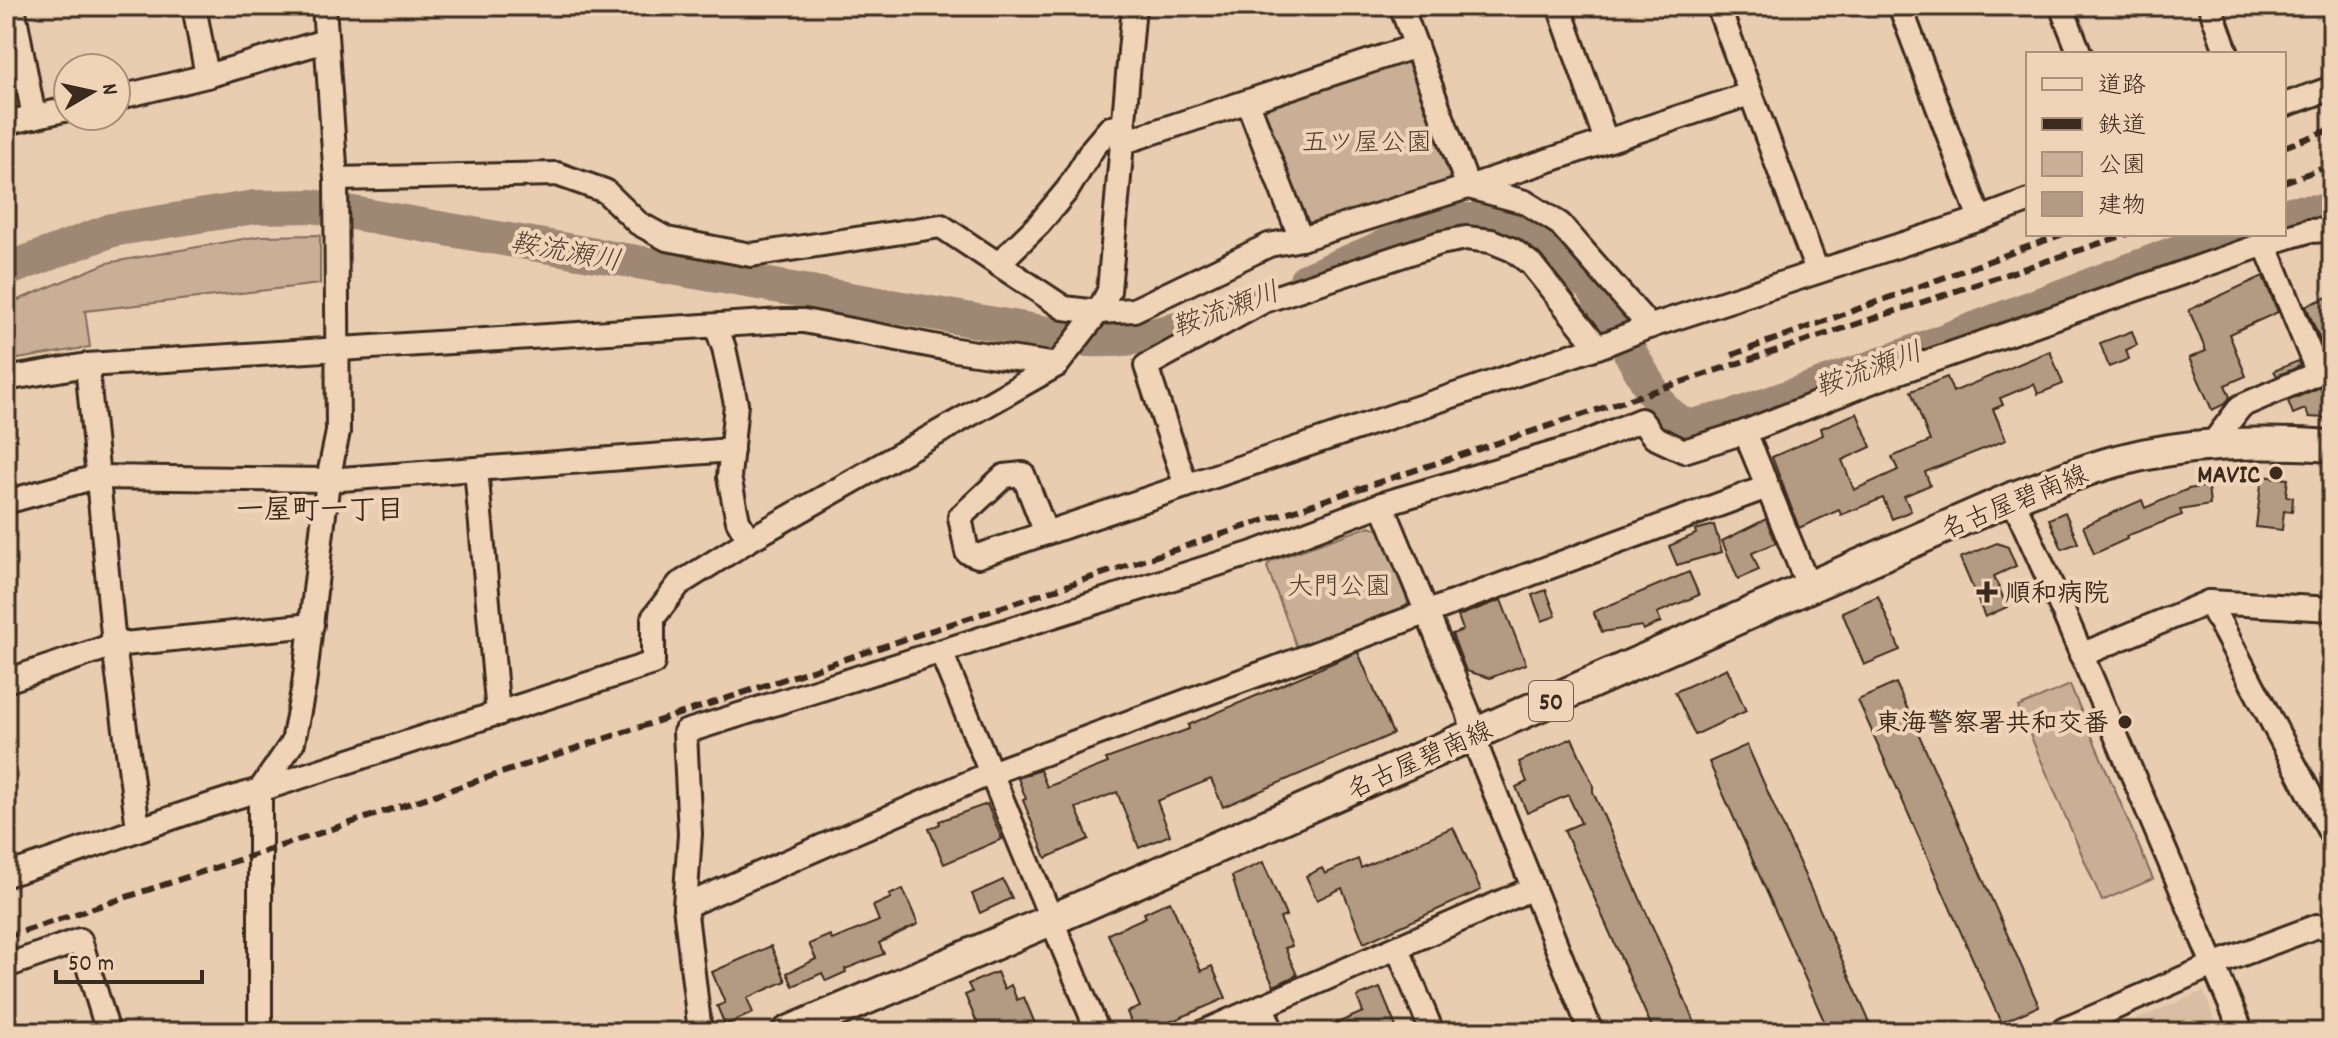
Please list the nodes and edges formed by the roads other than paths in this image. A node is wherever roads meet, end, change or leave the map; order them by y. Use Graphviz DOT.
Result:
graph roads {
  1 [pos="13,6"];
  2 [pos="194,6"];
  3 [pos="324,6"];
  4 [pos="1134,6"];
  5 [pos="1401,6"];
  6 [pos="1559,6"];
  7 [pos="1718,6"];
  8 [pos="1900,6"];
  9 [pos="2061,6"];
  10 [pos="2210,6"];
  11 [pos="325,41"];
  12 [pos="1416,46"];
  13 [pos="2079,52"];
  14 [pos="2226,52"];
  15 [pos="207,76"];
  16 [pos="2332,88"];
  17 [pos="132,94"];
  18 [pos="1749,94"];
  19 [pos="1248,103"];
  20 [pos="2286,104"];
  21 [pos="52,113"];
  22 [pos="34,117"];
  23 [pos="6,123"];
  24 [pos="1124,134"];
  25 [pos="1606,141"];
  26 [pos="336,179"];
  27 [pos="1468,187"];
  28 [pos="2026,202"];
  29 [pos="1980,219"];
  30 [pos="2332,230"];
  31 [pos="1301,239"];
  32 [pos="2265,244"];
  33 [pos="998,264"];
  34 [pos="1817,271"];
  35 [pos="1097,313"];
  36 [pos="716,326"];
  37 [pos="1649,327"];
  38 [pos="1600,346"];
  39 [pos="339,350"];
  40 [pos="1059,363"];
  41 [pos="87,365"];
  42 [pos="2325,370"];
  43 [pos="6,379"];
  44 [pos="1745,432"];
  45 [pos="2212,444"];
  46 [pos="2332,446"];
  47 [pos="732,450"];
  48 [pos="476,469"];
  49 [pos="96,477"];
  50 [pos="328,480"];
  51 [pos="1186,486"];
  52 [pos="1767,487"];
  53 [pos="2012,498"];
  54 [pos="6,502"];
  55 [pos="1382,504"];
  56 [pos="1046,533"];
  57 [pos="749,540"];
  58 [pos="1809,588"];
  59 [pos="2209,602"];
  60 [pos="2332,609"];
  61 [pos="1427,612"];
  62 [pos="312,625"];
  63 [pos="114,645"];
  64 [pos="941,652"];
  65 [pos="2081,655"];
  66 [pos="6,681"];
  67 [pos="498,714"];
  68 [pos="1474,735"];
  69 [pos="991,773"];
  70 [pos="260,790"];
  71 [pos="138,828"];
  72 [pos="2332,836"];
  73 [pos="6,875"];
  74 [pos="1533,888"];
  75 [pos="685,906"];
  76 [pos="1051,920"];
  77 [pos="2332,929"];
  78 [pos="1398,949"];
  79 [pos="2213,965"];
  80 [pos="6,966"];
  81 [pos="1262,1006"];
  82 [pos="108,1032"];
  83 [pos="260,1032"];
  84 [pos="700,1032"];
  85 [pos="788,1032"];
  86 [pos="1098,1032"];
  87 [pos="1203,1032"];
  88 [pos="1272,1032"];
  89 [pos="1432,1032"];
  90 [pos="1591,1032"];
  91 [pos="2059,1032"];
  92 [pos="2242,1032"];
  1 -- 22 [label="street"];
  2 -- 15 [label="street"];
  3 -- 11 [label="street"];
  4 -- 24 [label="street"];
  5 -- 12 [label="street"];
  6 -- 25 [label="street"];
  7 -- 18 [label="street"];
  8 -- 29 [label="street"];
  9 -- 13 [label="street"];
  10 -- 14 [label="street"];
  11 -- 15 [label="street"];
  11 -- 26 [label="street"];
  12 -- 19 [label="street"];
  12 -- 27 [label="street"];
  15 -- 17 [label="street"];
  16 -- 20 [label="street"];
  18 -- 25 [label="street"];
  18 -- 34 [label="street"];
  19 -- 24 [label="street"];
  19 -- 31 [label="street"];
  21 -- 22 [label="street"];
  22 -- 23 [label="street"];
  24 -- 33 [label="street"];
  24 -- 35 [label="street"];
  25 -- 27 [label="street"];
  26 -- 33 [label="street"];
  26 -- 39 [label="street"];
  27 -- 31 [label="street"];
  27 -- 37 [label="street"];
  28 -- 29 [label="street"];
  29 -- 34 [label="street"];
  30 -- 32 [label="street"];
  31 -- 35 [label="street"];
  32 -- 42 [label="street"];
  32 -- 44 [label="street"];
  33 -- 35 [label="street"];
  34 -- 37 [label="street"];
  35 -- 40 [label="street"];
  36 -- 39 [label="street"];
  36 -- 40 [label="street"];
  36 -- 47 [label="street"];
  37 -- 38 [label="street"];
  38 -- 51 [label="street"];
  38 -- 51 [label="street"];
  39 -- 41 [label="street"];
  39 -- 50 [label="street"];
  40 -- 57 [label="street"];
  41 -- 43 [label="street"];
  41 -- 49 [label="street"];
  42 -- 45 [label="street"];
  44 -- 52 [label="street"];
  44 -- 55 [label="street"];
  45 -- 46 [label="main road, 名古屋碧南線 / 50"];
  45 -- 53 [label="main road, 名古屋碧南線 / 50"];
  47 -- 48 [label="street"];
  47 -- 57 [label="street"];
  48 -- 50 [label="street"];
  48 -- 67 [label="street"];
  49 -- 50 [label="street"];
  49 -- 54 [label="street"];
  49 -- 63 [label="street"];
  50 -- 62 [label="street"];
  51 -- 56 [label="street"];
  52 -- 58 [label="street"];
  52 -- 61 [label="street"];
  53 -- 58 [label="main road, 名古屋碧南線 / 50"];
  53 -- 65 [label="street"];
  55 -- 61 [label="street"];
  55 -- 64 [label="street"];
  57 -- 67 [label="street"];
  58 -- 68 [label="main road, 名古屋碧南線 / 50"];
  59 -- 60 [label="street"];
  59 -- 65 [label="street"];
  59 -- 72 [label="street"];
  61 -- 68 [label="street"];
  61 -- 69 [label="street"];
  62 -- 63 [label="street"];
  62 -- 70 [label="street"];
  63 -- 66 [label="street"];
  63 -- 71 [label="street"];
  64 -- 69 [label="street"];
  64 -- 75 [label="street"];
  65 -- 79 [label="street"];
  67 -- 70 [label="street"];
  68 -- 74 [label="street"];
  68 -- 76 [label="main road, 名古屋碧南線 / 50"];
  69 -- 75 [label="street"];
  69 -- 76 [label="street"];
  70 -- 71 [label="street"];
  70 -- 83 [label="street"];
  71 -- 73 [label="street"];
  74 -- 78 [label="street"];
  74 -- 90 [label="street"];
  75 -- 84 [label="street"];
  76 -- 85 [label="main road, 名古屋碧南線 / 50"];
  76 -- 86 [label="street"];
  77 -- 79 [label="street"];
  78 -- 81 [label="street"];
  78 -- 89 [label="street"];
  79 -- 91 [label="street"];
  79 -- 92 [label="street"];
  80 -- 82 [label="street"];
  81 -- 87 [label="street"];
  81 -- 88 [label="street"];
}
